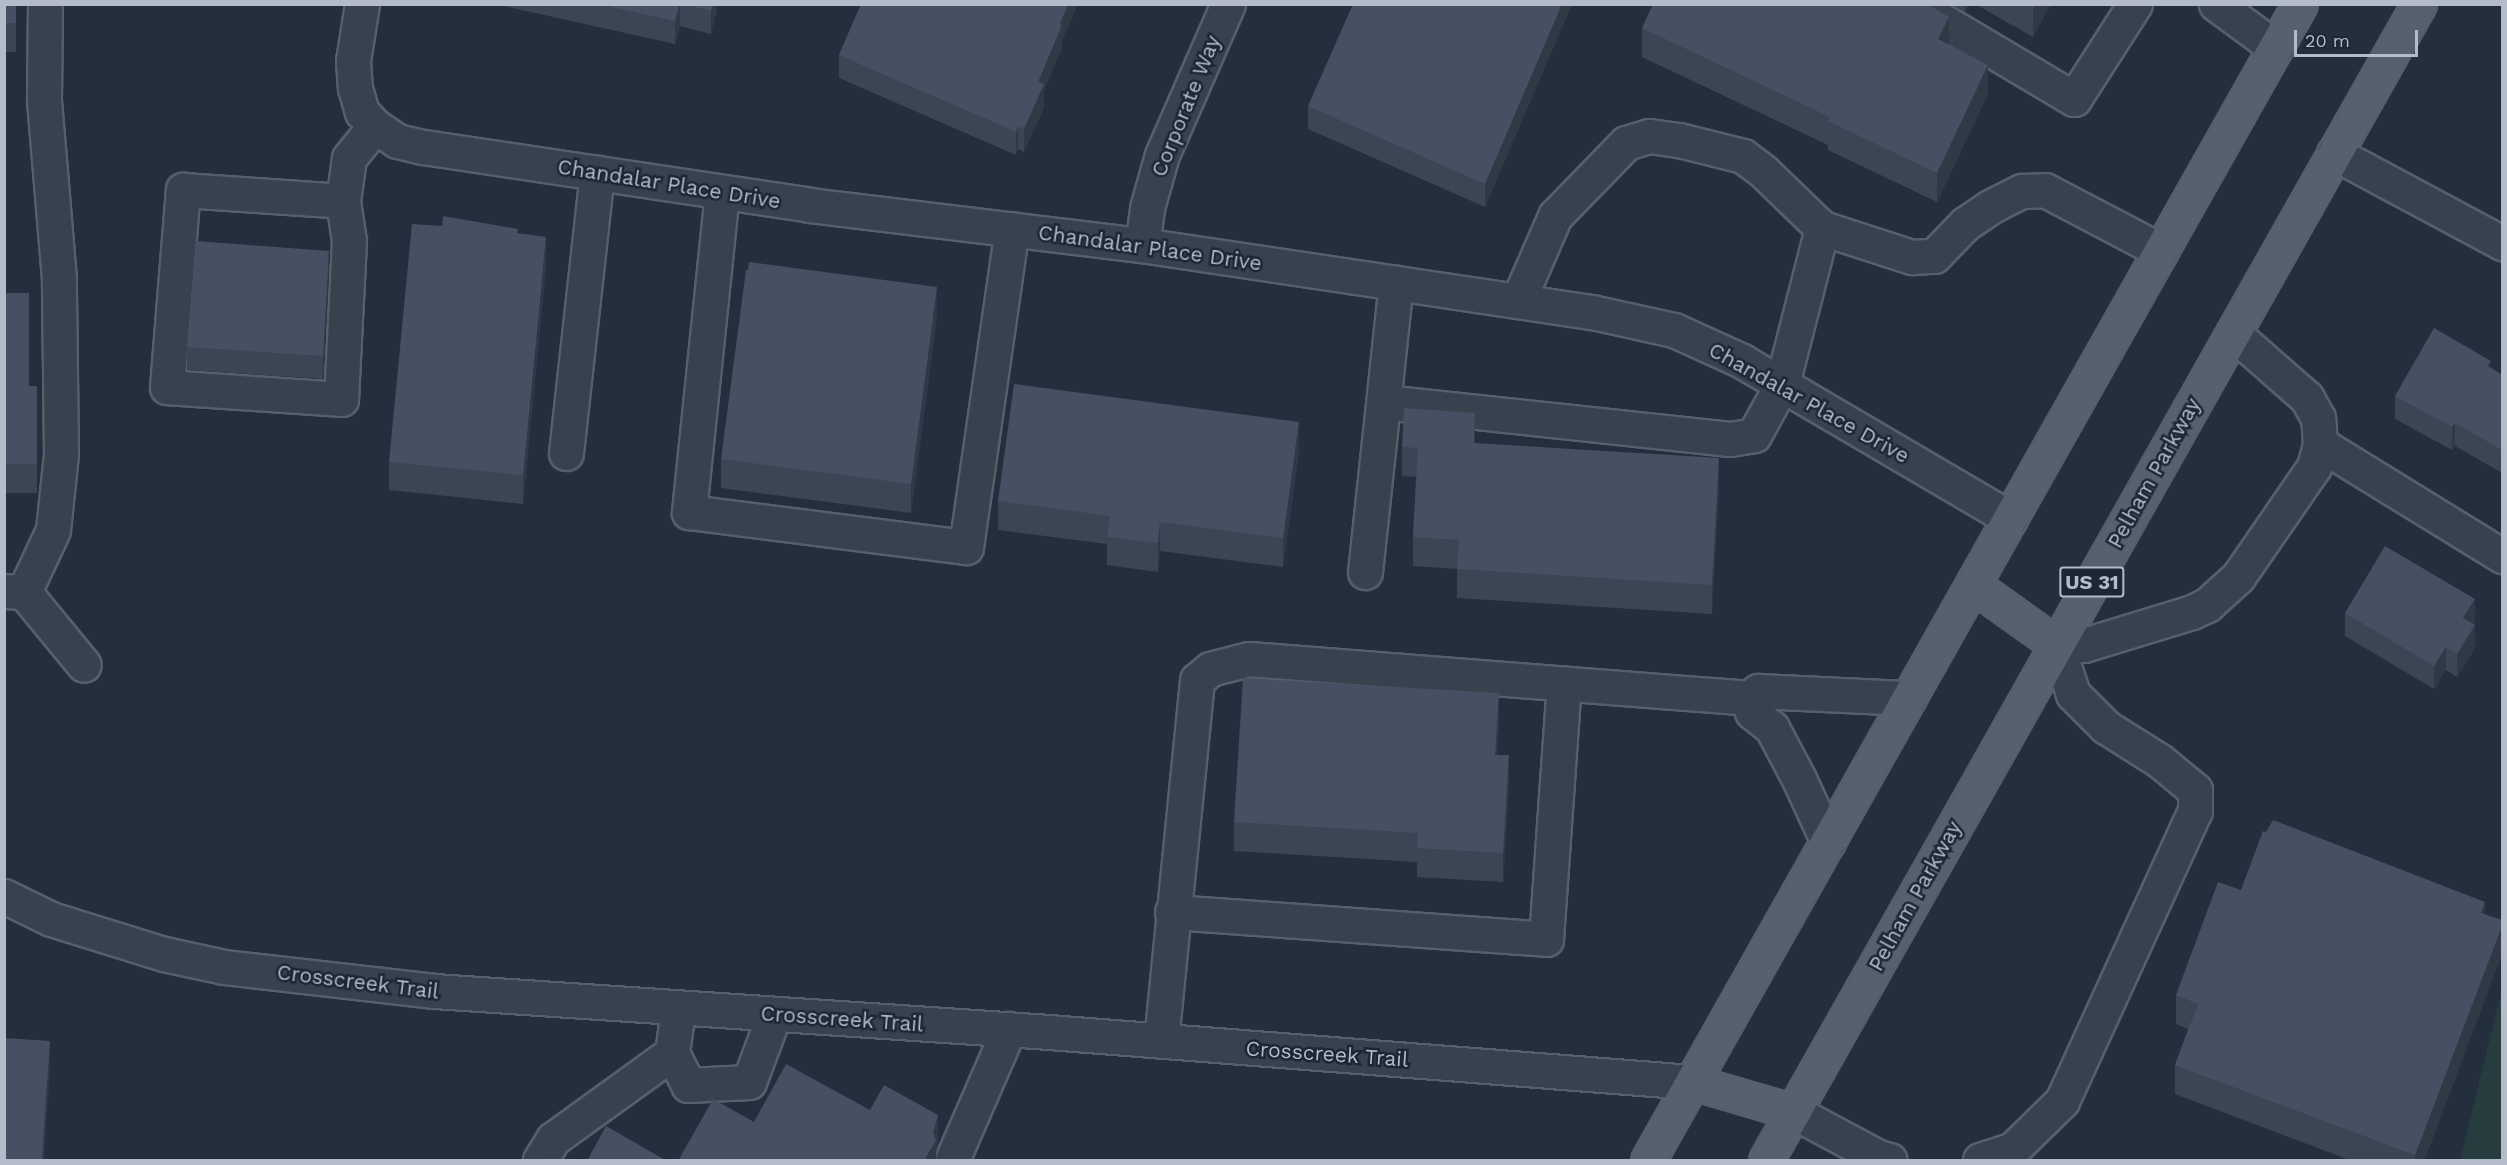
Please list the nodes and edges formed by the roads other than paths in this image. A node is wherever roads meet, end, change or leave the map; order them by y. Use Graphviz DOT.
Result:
graph roads {
  1 [pos="45,4"];
  2 [pos="362,4"];
  3 [pos="1228,4"];
  4 [pos="1914,4"];
  5 [pos="2135,4"];
  6 [pos="2216,4"];
  7 [pos="2300,4"];
  8 [pos="2419,4"];
  9 [pos="2276,48"];
  10 [pos="375,126"];
  11 [pos="2334,153"];
  12 [pos="597,173"];
  13 [pos="722,192"];
  14 [pos="343,201"];
  15 [pos="1822,228"];
  16 [pos="1012,229"];
  17 [pos="2502,243"];
  18 [pos="1142,245"];
  19 [pos="2161,251"];
  20 [pos="1396,283"];
  21 [pos="1518,302"];
  22 [pos="2233,333"];
  23 [pos="1782,384"];
  24 [pos="1384,402"];
  25 [pos="2320,444"];
  26 [pos="566,453"];
  27 [pos="2010,518"];
  28 [pos="2502,556"];
  29 [pos="1365,572"];
  30 [pos="1973,585"];
  31 [pos="14,592"];
  32 [pos="2057,645"];
  33 [pos="84,665"];
  34 [pos="1564,684"];
  35 [pos="1750,698"];
  36 [pos="1909,698"];
  37 [pos="1828,842"];
  38 [pos="4,896"];
  39 [pos="1172,912"];
  40 [pos="678,1009"];
  41 [pos="774,1015"];
  42 [pos="1009,1029"];
  43 [pos="1161,1041"];
  44 [pos="672,1053"];
  45 [pos="1692,1082"];
  46 [pos="1794,1112"];
  47 [pos="540,1161"];
  48 [pos="952,1161"];
  49 [pos="1648,1161"];
  50 [pos="1766,1161"];
  51 [pos="1890,1161"];
  52 [pos="1980,1161"];
  1 -- 31 [label="street"];
  2 -- 10 [label="street, Chandalar Place Drive"];
  3 -- 18 [label="street, Corporate Way"];
  4 -- 5 [label="street"];
  6 -- 9 [label="street"];
  7 -- 9 [label="main road"];
  8 -- 11 [label="main road, Pelham Parkway / US 31"];
  9 -- 19 [label="main road"];
  10 -- 12 [label="street, Chandalar Place Drive"];
  10 -- 14 [label="street"];
  11 -- 17 [label="street"];
  11 -- 22 [label="main road, Pelham Parkway / US 31"];
  12 -- 13 [label="street, Chandalar Place Drive"];
  12 -- 26 [label="street"];
  13 -- 16 [label="street, Chandalar Place Drive"];
  13 -- 16 [label="street"];
  14 -- 14 [label="street"];
  15 -- 19 [label="street"];
  15 -- 21 [label="street"];
  15 -- 23 [label="street"];
  16 -- 18 [label="street, Chandalar Place Drive"];
  18 -- 20 [label="street, Chandalar Place Drive"];
  19 -- 27 [label="main road"];
  20 -- 21 [label="street, Chandalar Place Drive"];
  20 -- 24 [label="street"];
  21 -- 23 [label="street, Chandalar Place Drive"];
  22 -- 25 [label="street"];
  22 -- 32 [label="main road, Pelham Parkway / US 31"];
  23 -- 24 [label="street"];
  23 -- 27 [label="street, Chandalar Place Drive"];
  24 -- 29 [label="street"];
  25 -- 28 [label="street"];
  25 -- 32 [label="street"];
  27 -- 30 [label="main road"];
  30 -- 32 [label="main road"];
  30 -- 36 [label="main road"];
  31 -- 33 [label="street"];
  32 -- 46 [label="main road, Pelham Parkway / US 31"];
  32 -- 52 [label="street"];
  34 -- 35 [label="street"];
  34 -- 39 [label="street"];
  34 -- 39 [label="street"];
  35 -- 36 [label="street"];
  35 -- 37 [label="street"];
  36 -- 37 [label="main road"];
  37 -- 45 [label="main road"];
  38 -- 40 [label="street, Crosscreek Trail"];
  39 -- 43 [label="street"];
  40 -- 41 [label="street, Crosscreek Trail"];
  40 -- 44 [label="street"];
  41 -- 42 [label="street, Crosscreek Trail"];
  41 -- 44 [label="street"];
  42 -- 43 [label="street, Crosscreek Trail"];
  42 -- 48 [label="street"];
  43 -- 45 [label="street, Crosscreek Trail"];
  44 -- 47 [label="street"];
  45 -- 46 [label="main road"];
  45 -- 49 [label="main road"];
  46 -- 50 [label="main road, Pelham Parkway / US 31"];
  46 -- 51 [label="street"];
}
